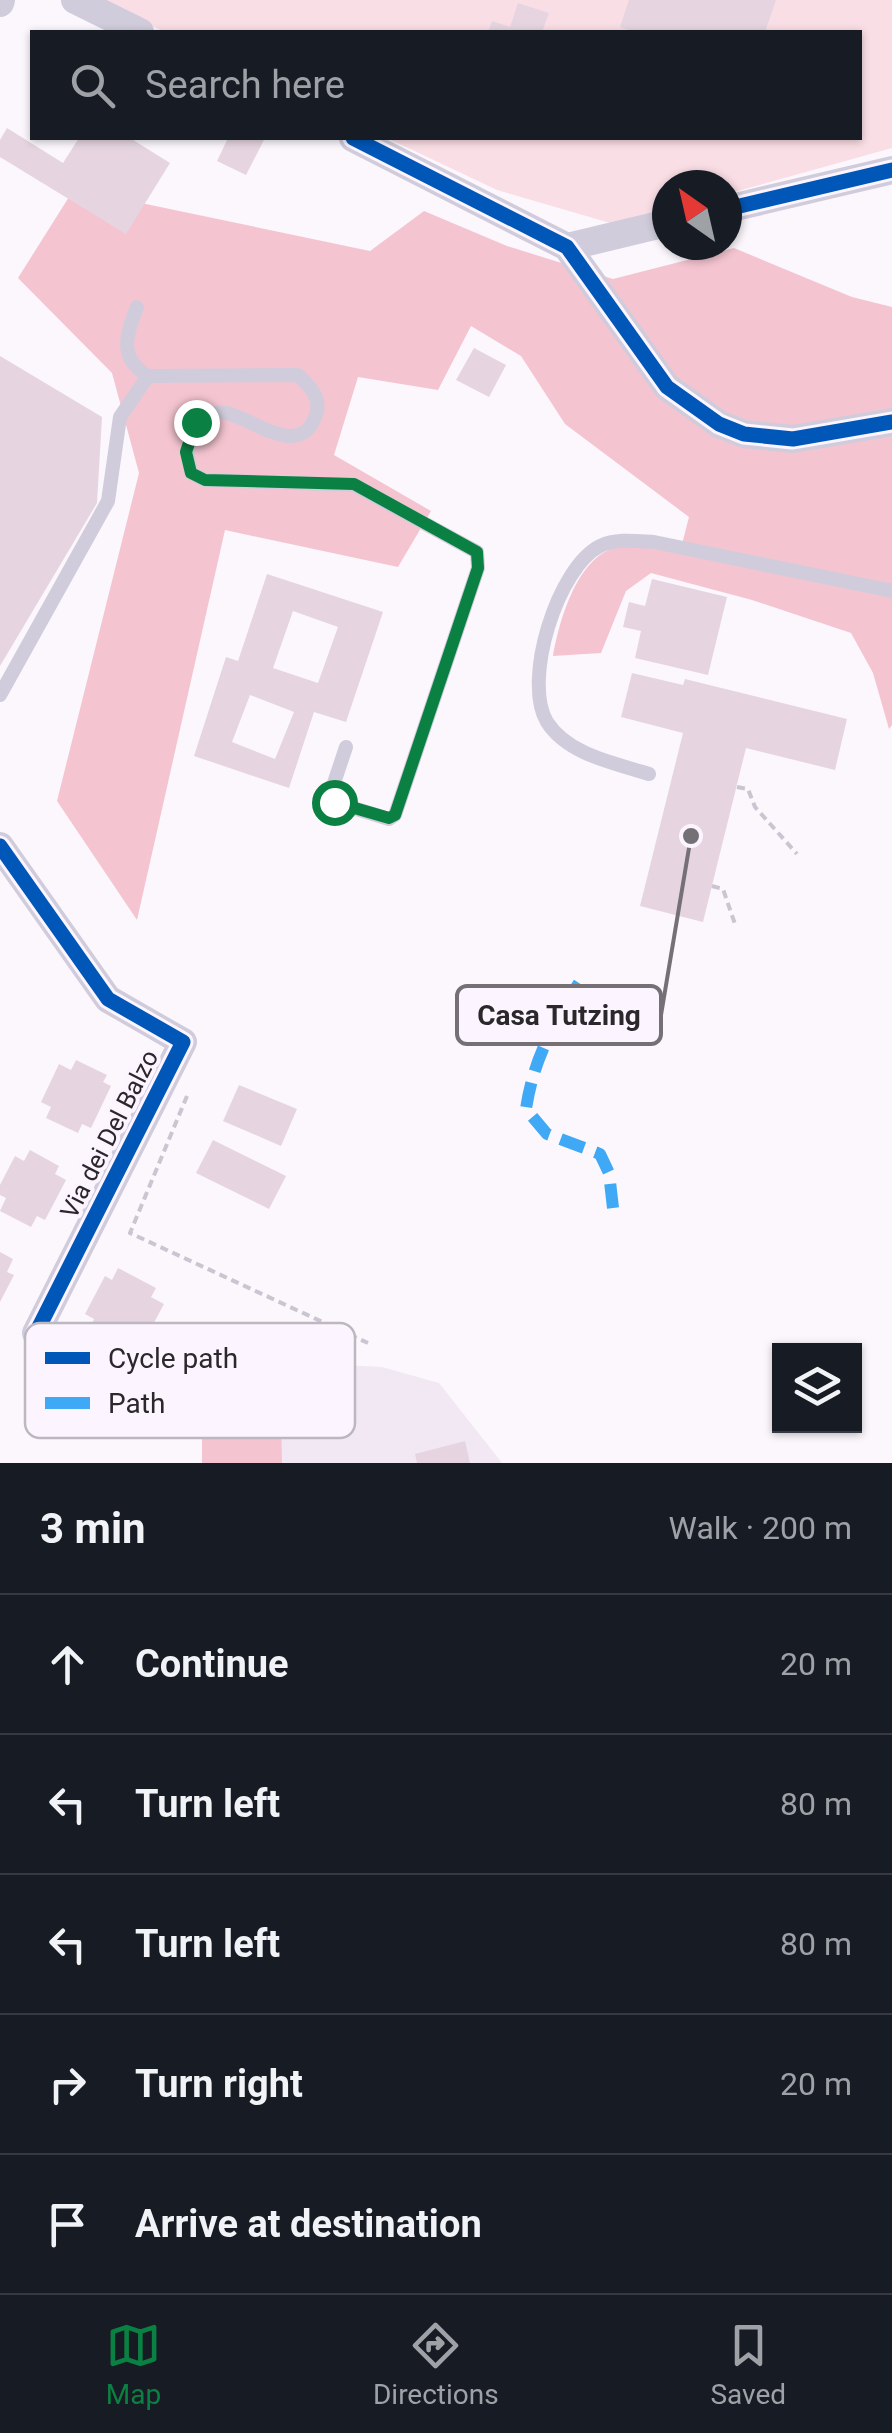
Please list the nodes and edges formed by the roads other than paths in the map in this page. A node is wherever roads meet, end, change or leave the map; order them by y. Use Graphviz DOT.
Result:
graph roads {
  1 [pos="75,0"];
  2 [pos="136,30"];
  3 [pos="357,140"];
  4 [pos="892,170"];
  5 [pos="742,205"];
  6 [pos="652,227"];
  7 [pos="568,247"];
  8 [pos="137,308"];
  9 [pos="148,376"];
  10 [pos="892,422"];
  11 [pos="892,591"];
  12 [pos="0,694"];
  13 [pos="346,746"];
  14 [pos="649,774"];
  15 [pos="0,846"];
  16 [pos="41,1323"];
  1 -- 2 [label="street"];
  3 -- 7 [label="street"];
  4 -- 5 [label="street"];
  6 -- 7 [label="street"];
  7 -- 10 [label="street"];
  8 -- 9 [label="lane"];
  9 -- 12 [label="lane"];
  9 -- 13 [label="lane"];
  11 -- 14 [label="lane"];
  15 -- 16 [label="street, Via dei Del Balzo"];
}
